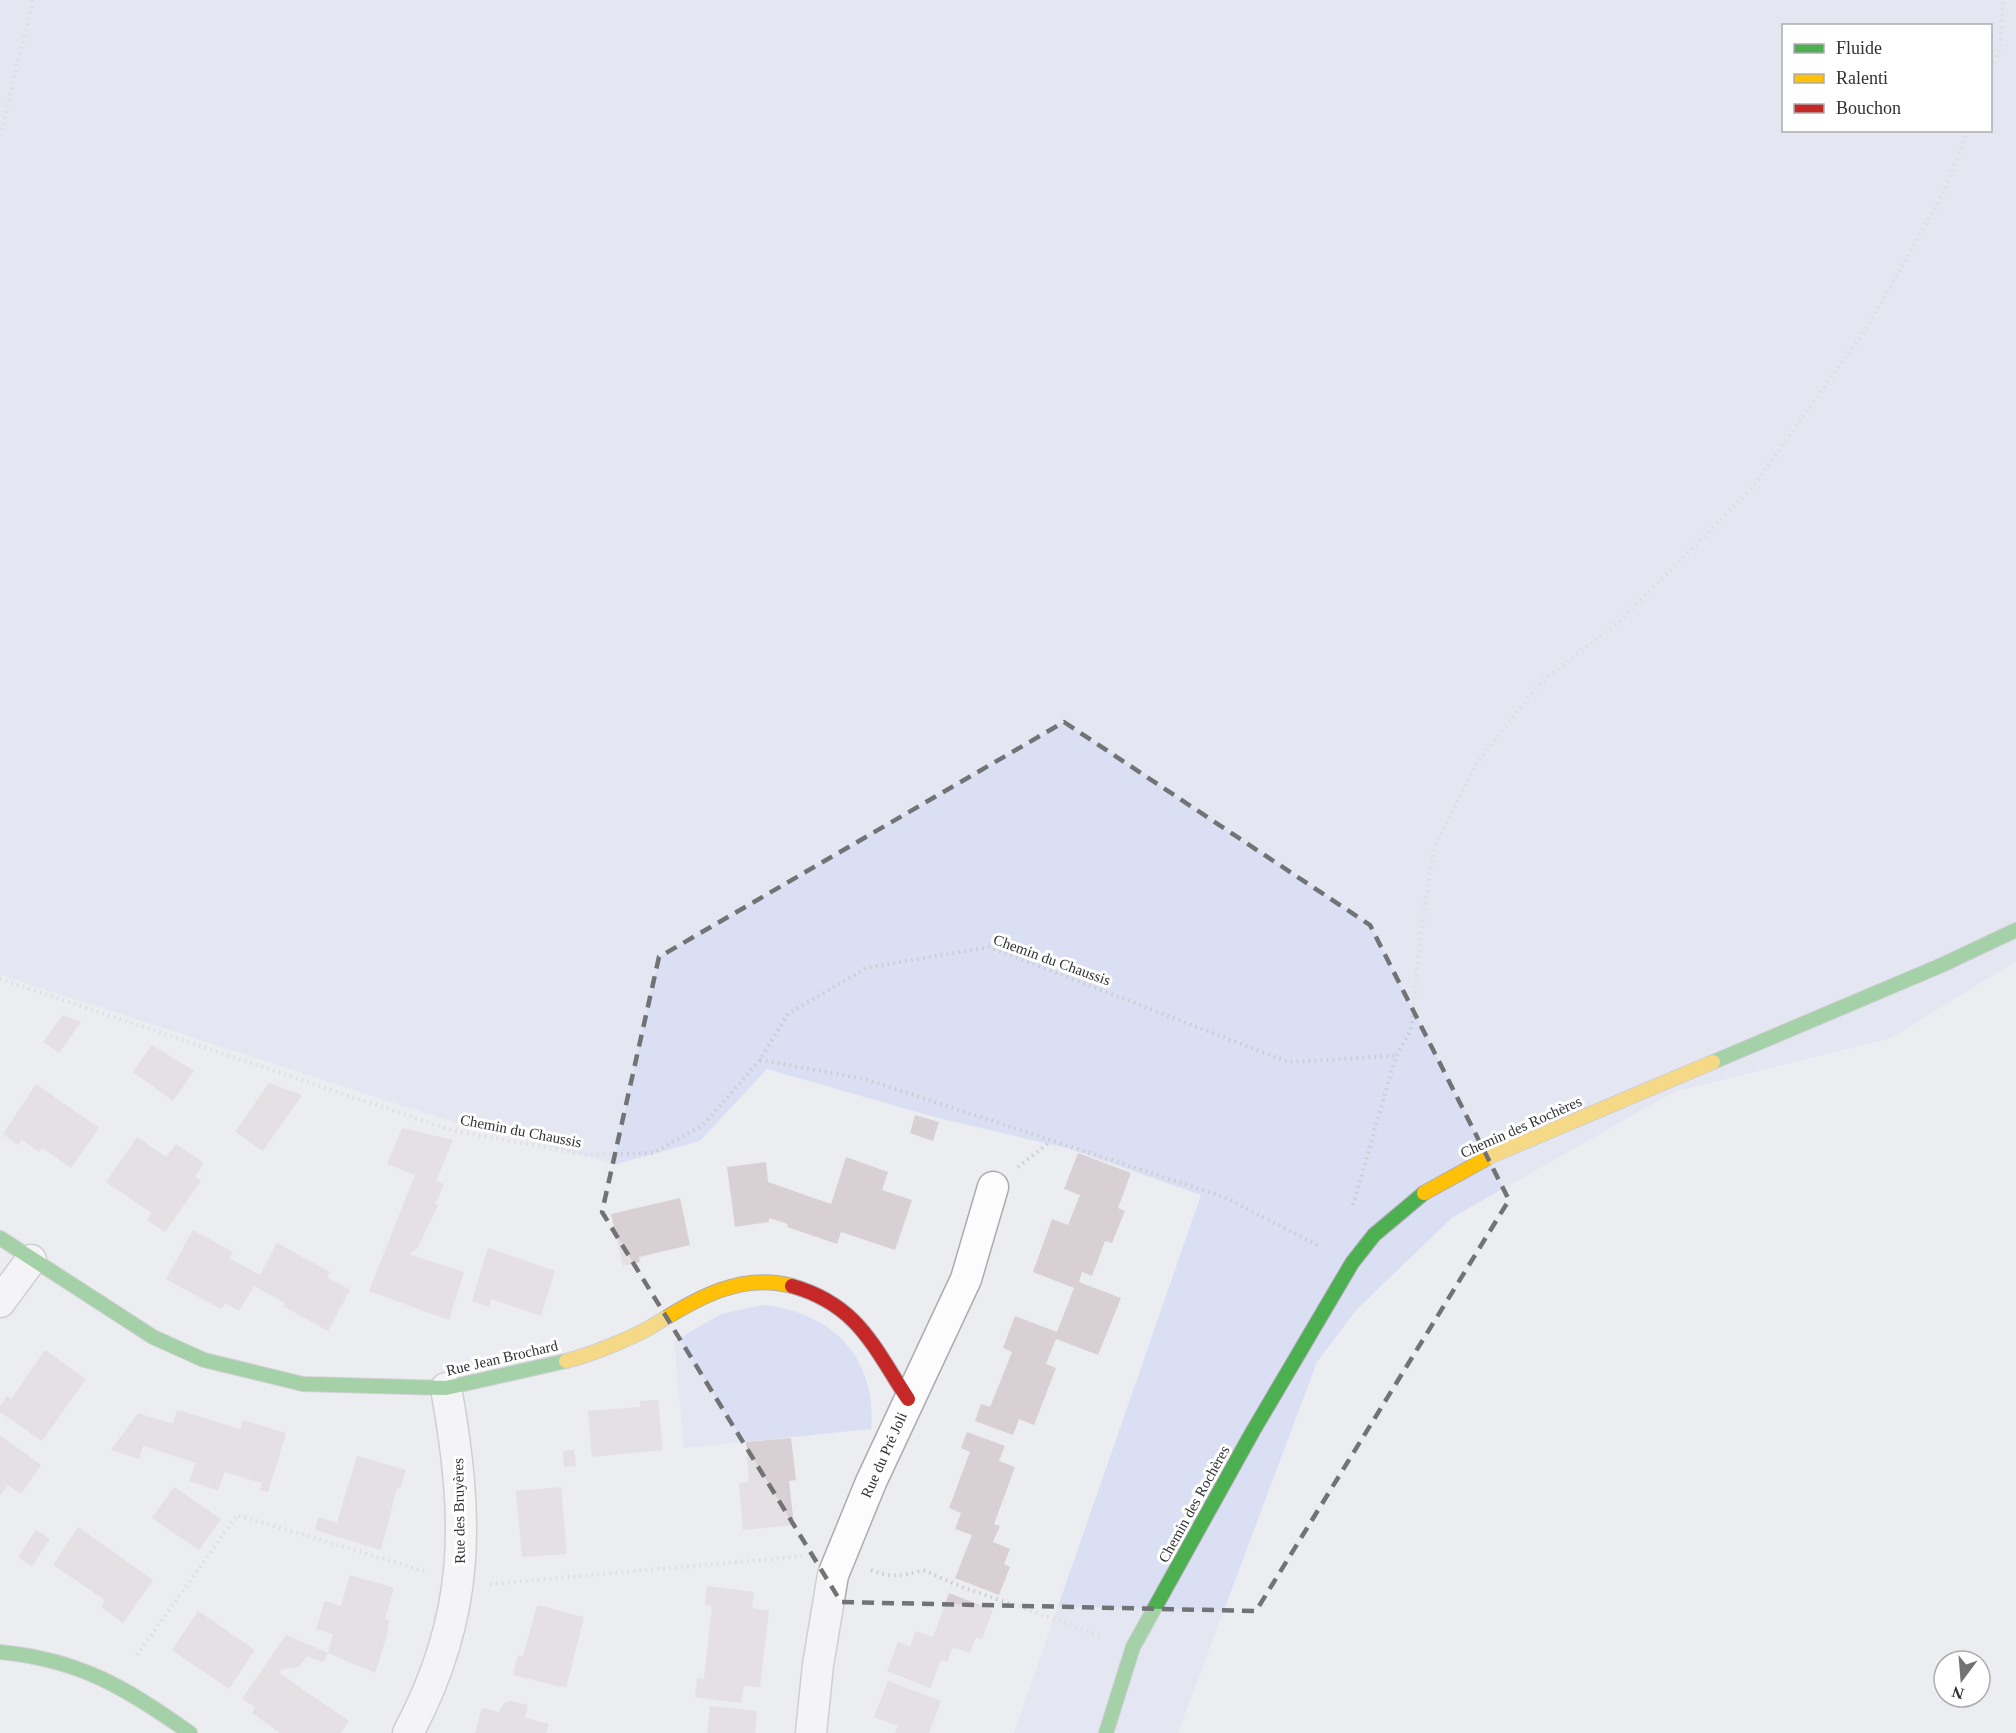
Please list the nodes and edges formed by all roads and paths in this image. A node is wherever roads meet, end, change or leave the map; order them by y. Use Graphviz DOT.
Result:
graph roads {
  1 [pos="33,0"];
  2 [pos="2002,0"];
  3 [pos="1992,69"];
  4 [pos="1967,132"];
  5 [pos="0,136"];
  6 [pos="2016,930"];
  7 [pos="0,979"];
  8 [pos="1396,1056"];
  9 [pos="760,1060"];
  10 [pos="1050,1141"];
  11 [pos="993,1187"];
  12 [pos="1351,1212"];
  13 [pos="0,1238"];
  14 [pos="31,1260"];
  15 [pos="1352,1263"];
  16 [pos="0,1302"];
  17 [pos="446,1388"];
  18 [pos="908,1399"];
  19 [pos="839,1558"];
  20 [pos="459,1584"];
  21 [pos="1133,1647"];
  22 [pos="0,1652"];
  23 [pos="116,1685"];
  24 [pos="190,1733"];
  25 [pos="408,1733"];
  26 [pos="811,1733"];
  27 [pos="1106,1733"];
  1 -- 5 [label="path"];
  2 -- 3 [label="path"];
  4 -- 8 [label="path"];
  6 -- 15 [label="street, Chemin des Rochères"];
  7 -- 9 [label="path, Chemin du Chaussis"];
  8 -- 9 [label="path, Chemin du Chaussis"];
  8 -- 12 [label="path"];
  9 -- 10 [label="path"];
  10 -- 11 [label="path"];
  10 -- 15 [label="path"];
  11 -- 18 [label="street, Rue du Pré Joli"];
  13 -- 14 [label="street, Rue Jean Brochard"];
  14 -- 16 [label="street"];
  14 -- 17 [label="street, Rue Jean Brochard"];
  15 -- 21 [label="street, Chemin des Rochères"];
  17 -- 18 [label="street, Rue Jean Brochard"];
  17 -- 20 [label="street, Rue des Bruyères"];
  18 -- 19 [label="street, Rue du Pré Joli"];
  19 -- 20 [label="path"];
  19 -- 21 [label="path"];
  19 -- 26 [label="street, Rue du Pré Joli"];
  20 -- 23 [label="path"];
  20 -- 25 [label="street, Rue des Bruyères"];
  21 -- 27 [label="street, Chemin des Rochères"];
  22 -- 23 [label="street"];
  23 -- 24 [label="street"];
}
